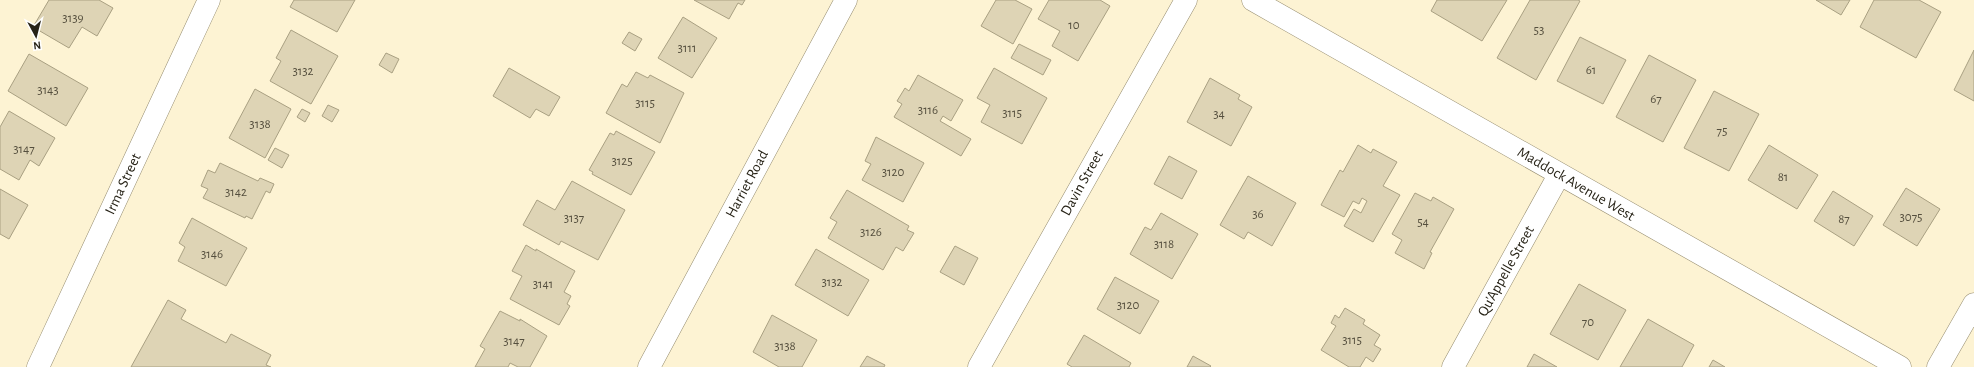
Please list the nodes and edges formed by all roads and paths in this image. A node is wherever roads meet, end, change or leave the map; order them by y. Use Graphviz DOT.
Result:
graph roads {
  1 [pos="209,0"];
  2 [pos="846,0"];
  3 [pos="1186,0"];
  4 [pos="1253,0"];
  5 [pos="1560,175"];
  6 [pos="1974,304"];
  7 [pos="38,367"];
  8 [pos="649,367"];
  9 [pos="979,367"];
  10 [pos="1453,367"];
  11 [pos="1900,367"];
  12 [pos="1938,367"];
  1 -- 7 [label="street, Irma Street"];
  2 -- 8 [label="street, Harriet Road"];
  3 -- 9 [label="street, Davin Street"];
  4 -- 5 [label="street, Maddock Avenue West"];
  5 -- 10 [label="street, Qu'Appelle Street"];
  5 -- 11 [label="street, Maddock Avenue West"];
  6 -- 12 [label="street"];
}
